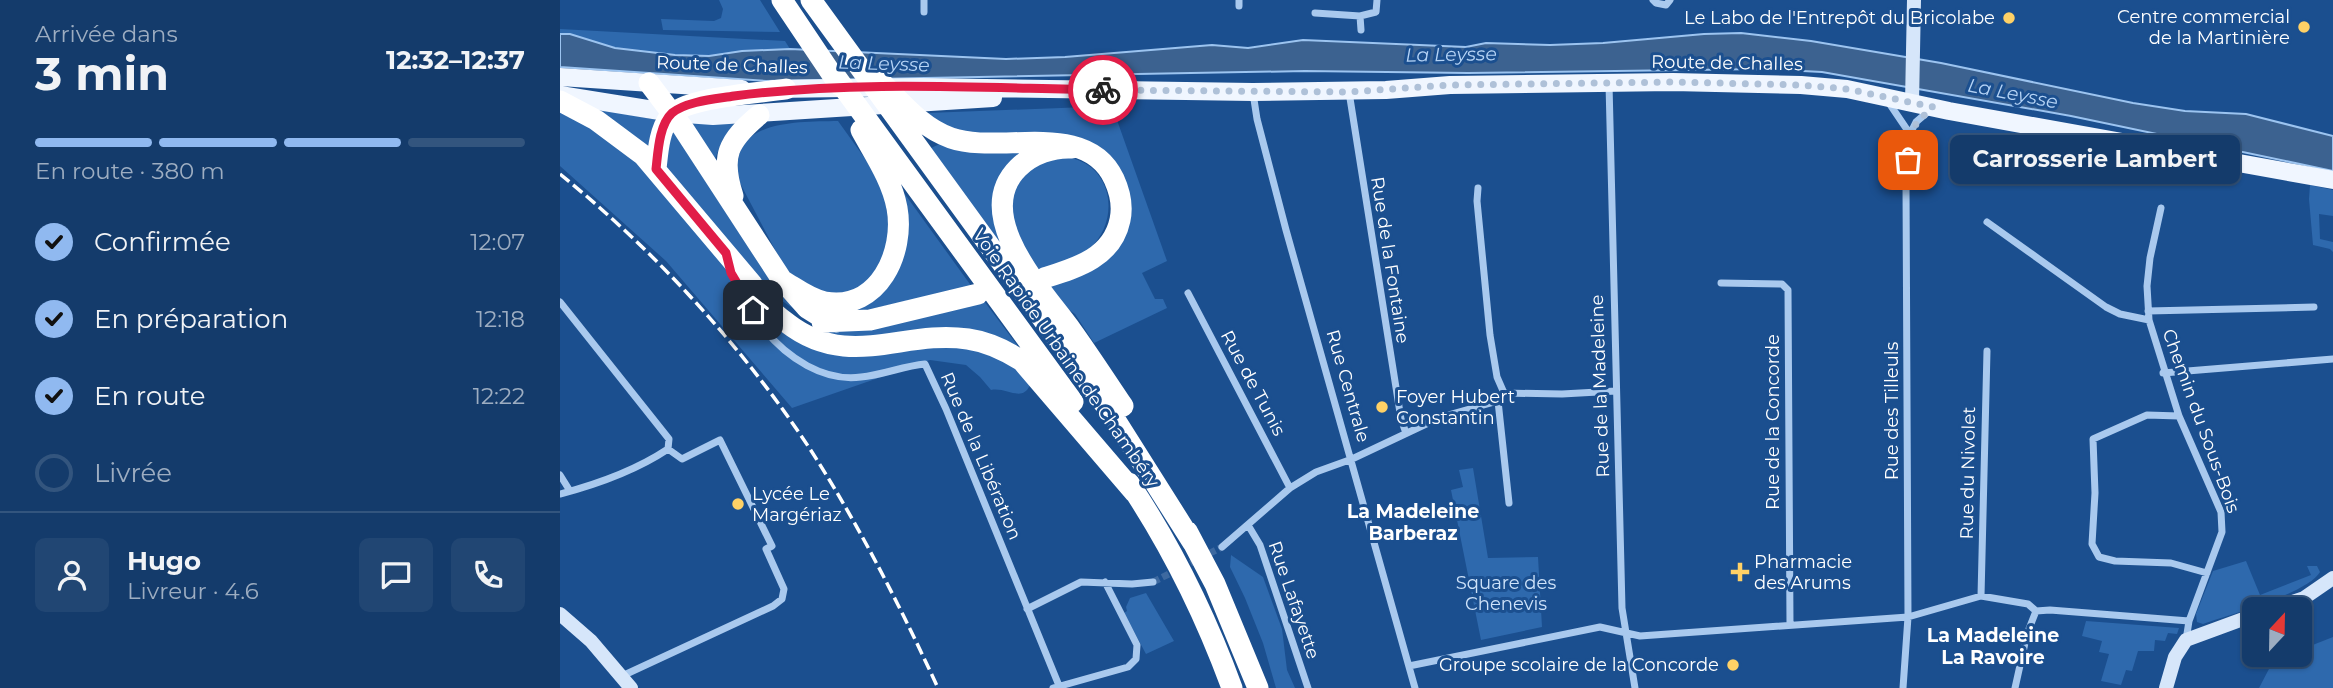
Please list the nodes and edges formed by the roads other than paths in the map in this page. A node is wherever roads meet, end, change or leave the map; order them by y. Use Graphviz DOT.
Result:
graph roads {
  1 [pos="782,0"];
  2 [pos="811,0"];
  3 [pos="924,0"];
  4 [pos="1377,0"];
  5 [pos="1653,0"];
  6 [pos="1670,0"];
  7 [pos="1914,0"];
  8 [pos="924,12"];
  9 [pos="1315,13"];
  10 [pos="1360,16"];
  11 [pos="1361,30"];
  12 [pos="560,77"];
  13 [pos="649,83"];
  14 [pos="1609,83"];
  15 [pos="786,89"];
  16 [pos="1112,90"];
  17 [pos="1349,92"];
  18 [pos="1253,93"];
  19 [pos="560,95"];
  20 [pos="1912,95"];
  21 [pos="1884,96"];
  22 [pos="560,101"];
  23 [pos="1933,107"];
  24 [pos="672,113"];
  25 [pos="759,115"];
  26 [pos="904,116"];
  27 [pos="861,120"];
  28 [pos="1910,134"];
  29 [pos="1072,148"];
  30 [pos="656,169"];
  31 [pos="2333,180"];
  32 [pos="1478,188"];
  33 [pos="2161,208"];
  34 [pos="739,215"];
  35 [pos="1987,222"];
  36 [pos="726,253"];
  37 [pos="1044,278"];
  38 [pos="782,280"];
  39 [pos="1721,283"];
  40 [pos="752,284"];
  41 [pos="1188,293"];
  42 [pos="978,294"];
  43 [pos="560,302"];
  44 [pos="2314,307"];
  45 [pos="2148,311"];
  46 [pos="2149,320"];
  47 [pos="836,322"];
  48 [pos="1987,351"];
  49 [pos="2333,359"];
  50 [pos="2163,373"];
  51 [pos="1616,391"];
  52 [pos="1504,393"];
  53 [pos="1498,401"];
  54 [pos="2179,416"];
  55 [pos="1406,433"];
  56 [pos="668,449"];
  57 [pos="1352,458"];
  58 [pos="560,475"];
  59 [pos="1290,488"];
  60 [pos="570,491"];
  61 [pos="1135,493"];
  62 [pos="560,494"];
  63 [pos="1509,503"];
  64 [pos="1248,525"];
  65 [pos="1193,543"];
  66 [pos="1222,547"];
  67 [pos="2207,573"];
  68 [pos="2333,578"];
  69 [pos="1105,582"];
  70 [pos="1153,582"];
  71 [pos="1981,596"];
  72 [pos="2305,597"];
  73 [pos="1027,609"];
  74 [pos="2036,611"];
  75 [pos="560,614"];
  76 [pos="1908,617"];
  77 [pos="2242,619"];
  78 [pos="2189,621"];
  79 [pos="1790,624"];
  80 [pos="1625,633"];
  81 [pos="2186,640"];
  82 [pos="1409,666"];
  83 [pos="626,682"];
  84 [pos="1057,687"];
  85 [pos="1232,688"];
  86 [pos="1258,688"];
  87 [pos="1308,688"];
  88 [pos="1415,688"];
  89 [pos="1635,688"];
  90 [pos="1903,688"];
  91 [pos="2015,688"];
  92 [pos="2166,688"];
  1 -- 27 [label="highway"];
  2 -- 26 [label="highway"];
  3 -- 8 [label="street"];
  4 -- 10 [label="street"];
  5 -- 6 [label="street"];
  7 -- 20 [label="street"];
  9 -- 10 [label="street"];
  10 -- 11 [label="street"];
  12 -- 13 [label="main road, Route de Challes"];
  13 -- 15 [label="main road, Route de Challes"];
  13 -- 24 [label="highway"];
  14 -- 17 [label="main road, Route de Challes"];
  14 -- 21 [label="main road, Route de Challes"];
  14 -- 51 [label="street, Rue de la Madeleine"];
  15 -- 16 [label="main road, Route de Challes"];
  15 -- 24 [label="highway"];
  16 -- 18 [label="main road, Route de Challes"];
  16 -- 25 [label="main road, Route de Challes"];
  17 -- 18 [label="main road, Route de Challes"];
  17 -- 55 [label="street, Rue de la Fontaine"];
  18 -- 57 [label="street, Rue Centrale"];
  19 -- 24 [label="main road, Route de Challes"];
  20 -- 21 [label="main road, Route de Challes"];
  20 -- 23 [label="main road, Route de Challes"];
  21 -- 28 [label="street"];
  22 -- 30 [label="highway"];
  23 -- 28 [label="street"];
  23 -- 31 [label="main road, Route de Challes"];
  24 -- 25 [label="main road, Route de Challes"];
  24 -- 30 [label="highway"];
  24 -- 34 [label="highway"];
  25 -- 34 [label="highway"];
  26 -- 29 [label="highway"];
  26 -- 65 [label="highway"];
  27 -- 38 [label="highway"];
  27 -- 61 [label="highway, Voie Rapide Urbaine de Chambéry"];
  28 -- 76 [label="street, Rue des Tilleuls"];
  29 -- 37 [label="highway"];
  29 -- 65 [label="highway"];
  30 -- 36 [label="highway"];
  32 -- 52 [label="street"];
  33 -- 45 [label="street, Chemin du Sous-Bois"];
  34 -- 38 [label="highway"];
  35 -- 46 [label="street"];
  36 -- 40 [label="highway"];
  36 -- 73 [label="street, Rue de la Libération"];
  38 -- 47 [label="highway"];
  39 -- 79 [label="street, Rue de la Concorde"];
  40 -- 47 [label="highway"];
  40 -- 61 [label="highway"];
  41 -- 59 [label="street, Rue de Tunis"];
  42 -- 47 [label="highway"];
  43 -- 56 [label="street"];
  44 -- 45 [label="street"];
  45 -- 46 [label="street, Chemin du Sous-Bois"];
  46 -- 50 [label="street, Chemin du Sous-Bois"];
  48 -- 71 [label="street, Rue du Nivolet"];
  49 -- 50 [label="street"];
  50 -- 54 [label="street, Chemin du Sous-Bois"];
  51 -- 52 [label="street"];
  51 -- 80 [label="street, Rue de la Madeleine"];
  52 -- 53 [label="street"];
  53 -- 55 [label="street"];
  53 -- 63 [label="street"];
  54 -- 67 [label="street, Chemin du Sous-Bois"];
  54 -- 67 [label="street"];
  55 -- 57 [label="street"];
  56 -- 60 [label="street"];
  56 -- 83 [label="street"];
  57 -- 59 [label="street"];
  57 -- 82 [label="street, Rue Centrale"];
  58 -- 60 [label="street"];
  59 -- 64 [label="street"];
  60 -- 62 [label="street"];
  61 -- 85 [label="highway, Voie Rapide Urbaine de Chambéry"];
  64 -- 66 [label="street"];
  64 -- 87 [label="street, Rue Lafayette"];
  65 -- 86 [label="highway"];
  67 -- 78 [label="street, Chemin du Sous-Bois"];
  68 -- 72 [label="street"];
  69 -- 70 [label="street"];
  69 -- 73 [label="street"];
  69 -- 84 [label="street"];
  71 -- 74 [label="street"];
  71 -- 76 [label="street"];
  73 -- 84 [label="street, Rue de la Libération"];
  74 -- 78 [label="street"];
  74 -- 91 [label="street"];
  75 -- 83 [label="street"];
  76 -- 79 [label="street"];
  76 -- 90 [label="street, Rue des Tilleuls"];
  77 -- 81 [label="street"];
  78 -- 81 [label="street, Chemin du Sous-Bois"];
  79 -- 80 [label="street"];
  80 -- 82 [label="street"];
  80 -- 89 [label="street, Rue de la Madeleine"];
  81 -- 92 [label="street"];
  82 -- 88 [label="street, Rue Centrale"];
}
